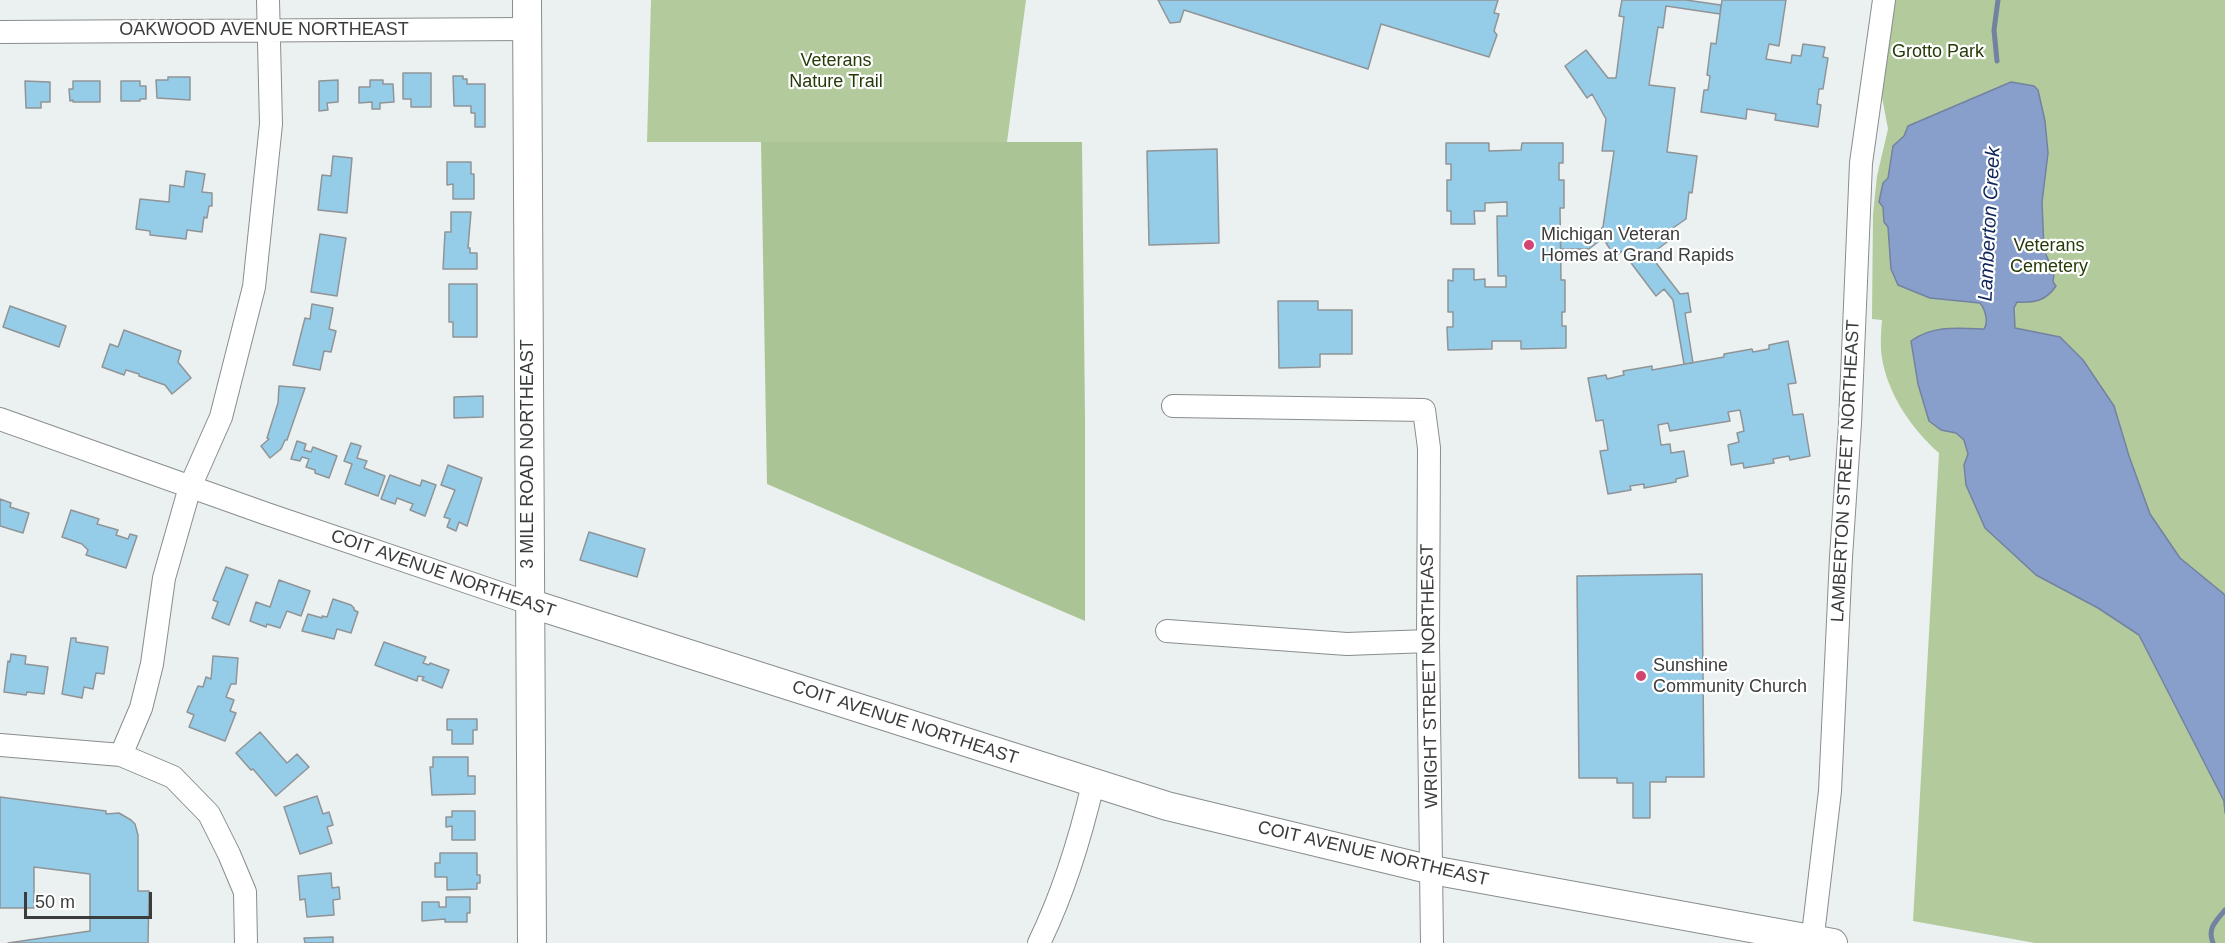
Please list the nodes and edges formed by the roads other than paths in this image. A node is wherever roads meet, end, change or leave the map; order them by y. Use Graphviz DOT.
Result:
graph roads {
  1 [pos="268,0"];
  2 [pos="527,0"];
  3 [pos="1884,0"];
  4 [pos="527,28"];
  5 [pos="269,31"];
  6 [pos="0,32"];
  7 [pos="1173,406"];
  8 [pos="0,419"];
  9 [pos="190,487"];
  10 [pos="529,603"];
  11 [pos="1167,632"];
  12 [pos="1428,641"];
  13 [pos="0,745"];
  14 [pos="121,755"];
  15 [pos="1093,784"];
  16 [pos="1432,870"];
  17 [pos="1819,942"];
  18 [pos="246,943"];
  19 [pos="532,943"];
  20 [pos="1039,943"];
  21 [pos="1432,943"];
  1 -- 5 [label="street"];
  2 -- 4 [label="main road, 3 MILE ROAD NORTHEAST"];
  3 -- 17 [label="street, LAMBERTON STREET NORTHEAST"];
  4 -- 5 [label="street, OAKWOOD AVENUE NORTHEAST"];
  4 -- 10 [label="main road, 3 MILE ROAD NORTHEAST"];
  5 -- 6 [label="street, OAKWOOD AVENUE NORTHEAST"];
  5 -- 9 [label="street"];
  7 -- 12 [label="street, WRIGHT STREET NORTHEAST"];
  8 -- 9 [label="street, COIT AVENUE NORTHEAST"];
  9 -- 10 [label="street, COIT AVENUE NORTHEAST"];
  9 -- 14 [label="street"];
  10 -- 15 [label="main road, COIT AVENUE NORTHEAST"];
  10 -- 19 [label="main road, 3 MILE ROAD NORTHEAST"];
  11 -- 12 [label="street"];
  12 -- 16 [label="street, WRIGHT STREET NORTHEAST"];
  13 -- 14 [label="street"];
  14 -- 18 [label="street"];
  15 -- 16 [label="main road, COIT AVENUE NORTHEAST"];
  15 -- 20 [label="street"];
  16 -- 17 [label="main road, COIT AVENUE NORTHEAST"];
  16 -- 21 [label="street, WRIGHT STREET NORTHEAST"];
}
